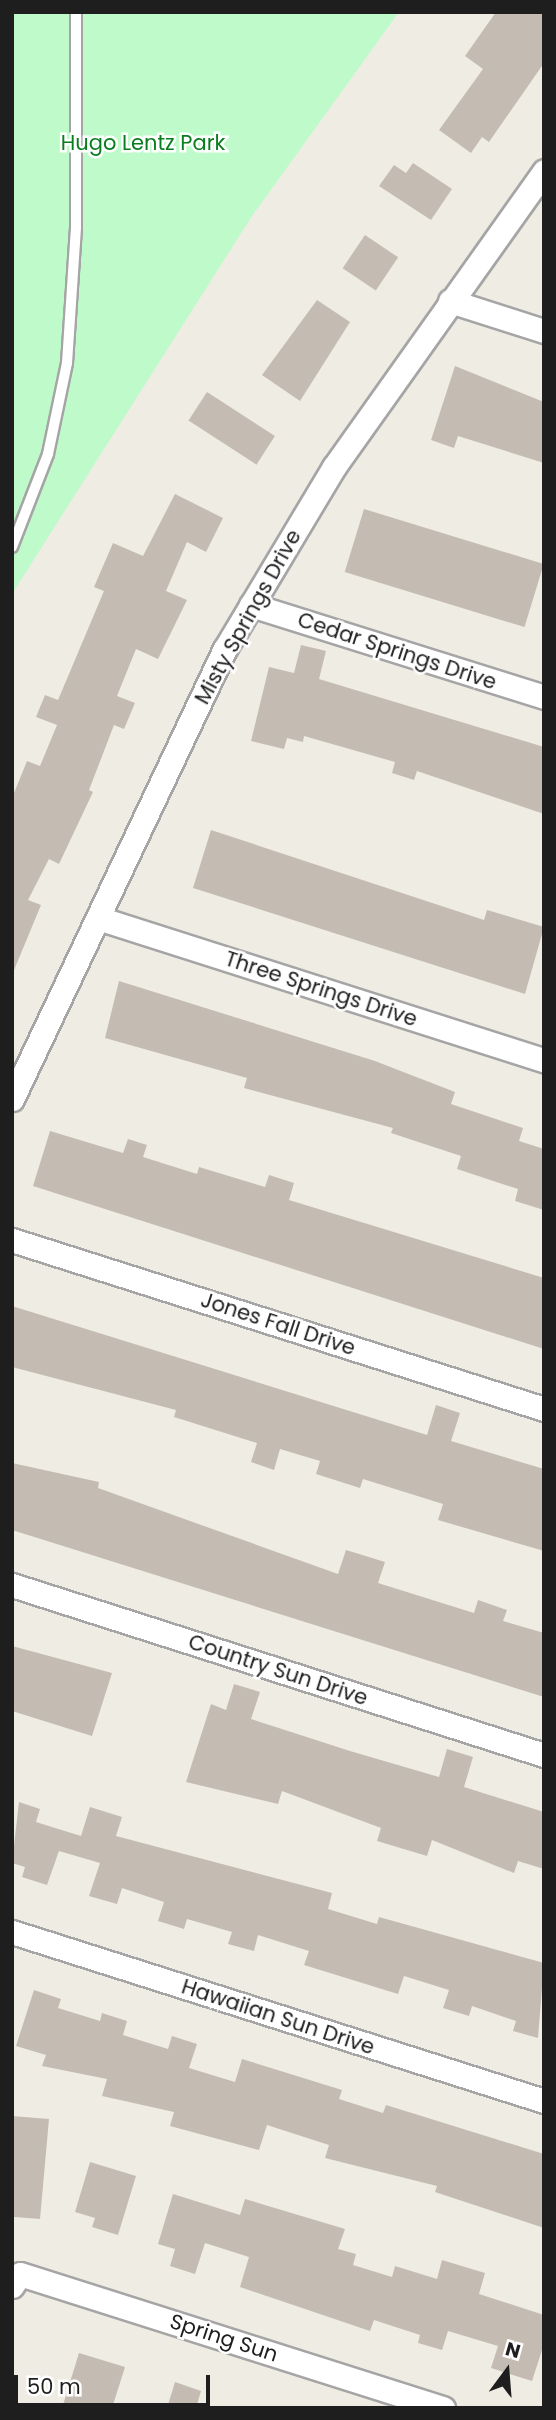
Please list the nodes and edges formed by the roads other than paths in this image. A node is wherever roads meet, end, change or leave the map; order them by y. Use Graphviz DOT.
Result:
graph roads {
  1 [pos="76,12"];
  2 [pos="544,171"];
  3 [pos="450,301"];
  4 [pos="544,331"];
  5 [pos="12,547"];
  6 [pos="251,605"];
  7 [pos="544,697"];
  8 [pos="98,918"];
  9 [pos="544,1060"];
  10 [pos="12,1099"];
  11 [pos="12,1240"];
  12 [pos="544,1409"];
  13 [pos="12,1585"];
  14 [pos="544,1755"];
  15 [pos="12,1933"];
  16 [pos="544,2101"];
  17 [pos="12,2286"];
  18 [pos="443,2408"];
  1 -- 5 [label="lane"];
  2 -- 3 [label="street, Misty Springs Drive"];
  3 -- 4 [label="street"];
  3 -- 6 [label="street, Misty Springs Drive"];
  6 -- 7 [label="street, Cedar Springs Drive"];
  6 -- 8 [label="street, Misty Springs Drive"];
  8 -- 9 [label="street, Three Springs Drive"];
  8 -- 10 [label="street, Misty Springs Drive"];
  11 -- 12 [label="street, Jones Fall Drive"];
  13 -- 14 [label="street, Country Sun Drive"];
  15 -- 16 [label="street, Hawaiian Sun Drive"];
  17 -- 18 [label="street, Spring Sun"];
}
